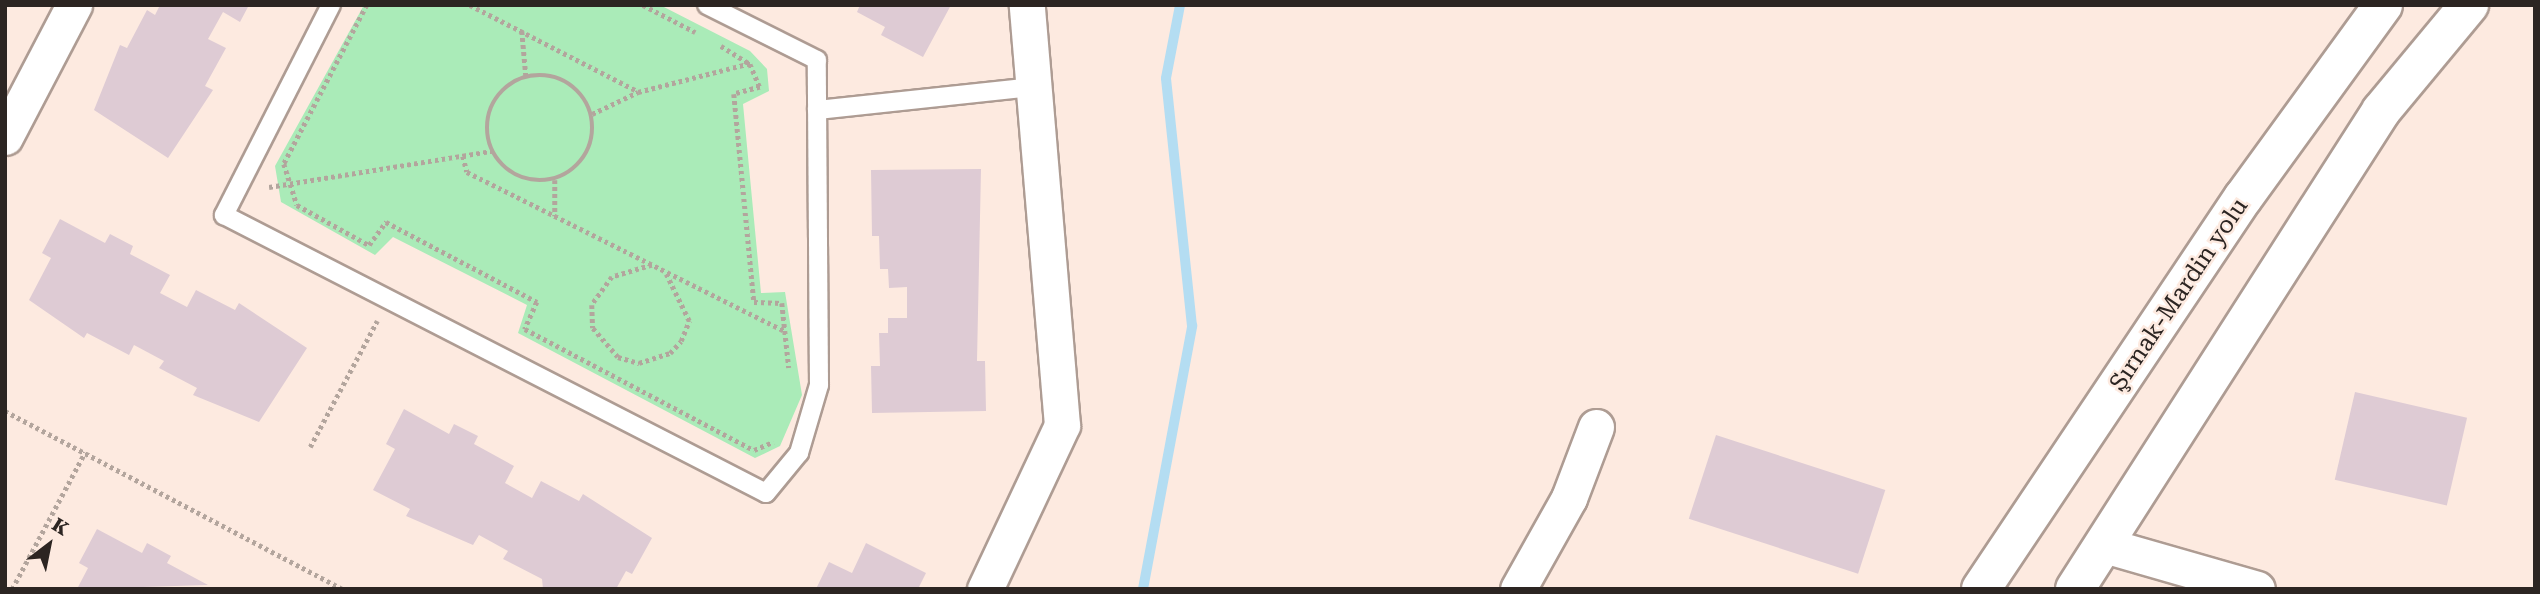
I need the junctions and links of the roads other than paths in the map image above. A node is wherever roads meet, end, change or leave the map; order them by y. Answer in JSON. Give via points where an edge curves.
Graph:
{"nodes":[{"id":1,"x":74,"y":5,"type":"edge"},
{"id":2,"x":331,"y":5,"type":"edge"},
{"id":3,"x":707,"y":5,"type":"edge"},
{"id":4,"x":1027,"y":5,"type":"edge"},
{"id":5,"x":2383,"y":5,"type":"edge"},
{"id":6,"x":2469,"y":5,"type":"edge"},
{"id":7,"x":1032,"y":87,"type":"junction"},
{"id":8,"x":817,"y":110,"type":"junction"},
{"id":9,"x":5,"y":137,"type":"edge"},
{"id":10,"x":1596,"y":428,"type":"dead end"},
{"id":11,"x":2104,"y":545,"type":"junction"},
{"id":12,"x":985,"y":589,"type":"edge"},
{"id":13,"x":1518,"y":589,"type":"edge"},
{"id":14,"x":1981,"y":589,"type":"edge"},
{"id":15,"x":2075,"y":589,"type":"edge"},
{"id":16,"x":2257,"y":589,"type":"edge"}],
"edges":[{"from":1,"to":9,"type":"street"},
{"from":2,"to":8,"type":"lane","via":[[224,215],[766,493],[799,453],[819,385]]},
{"from":3,"to":8,"type":"lane","via":[[817,60]]},
{"from":4,"to":7,"type":"street"},
{"from":5,"to":14,"type":"highway","name":"Şırnak-Mardin yolu","via":[[2243,198]]},
{"from":6,"to":11,"type":"highway","via":[[2374,122]]},
{"from":7,"to":8,"type":"lane"},
{"from":7,"to":12,"type":"street","via":[[1062,425]]},
{"from":10,"to":13,"type":"street","via":[[1569,498]]},
{"from":11,"to":15,"type":"highway"},
{"from":11,"to":16,"type":"street"}]}
